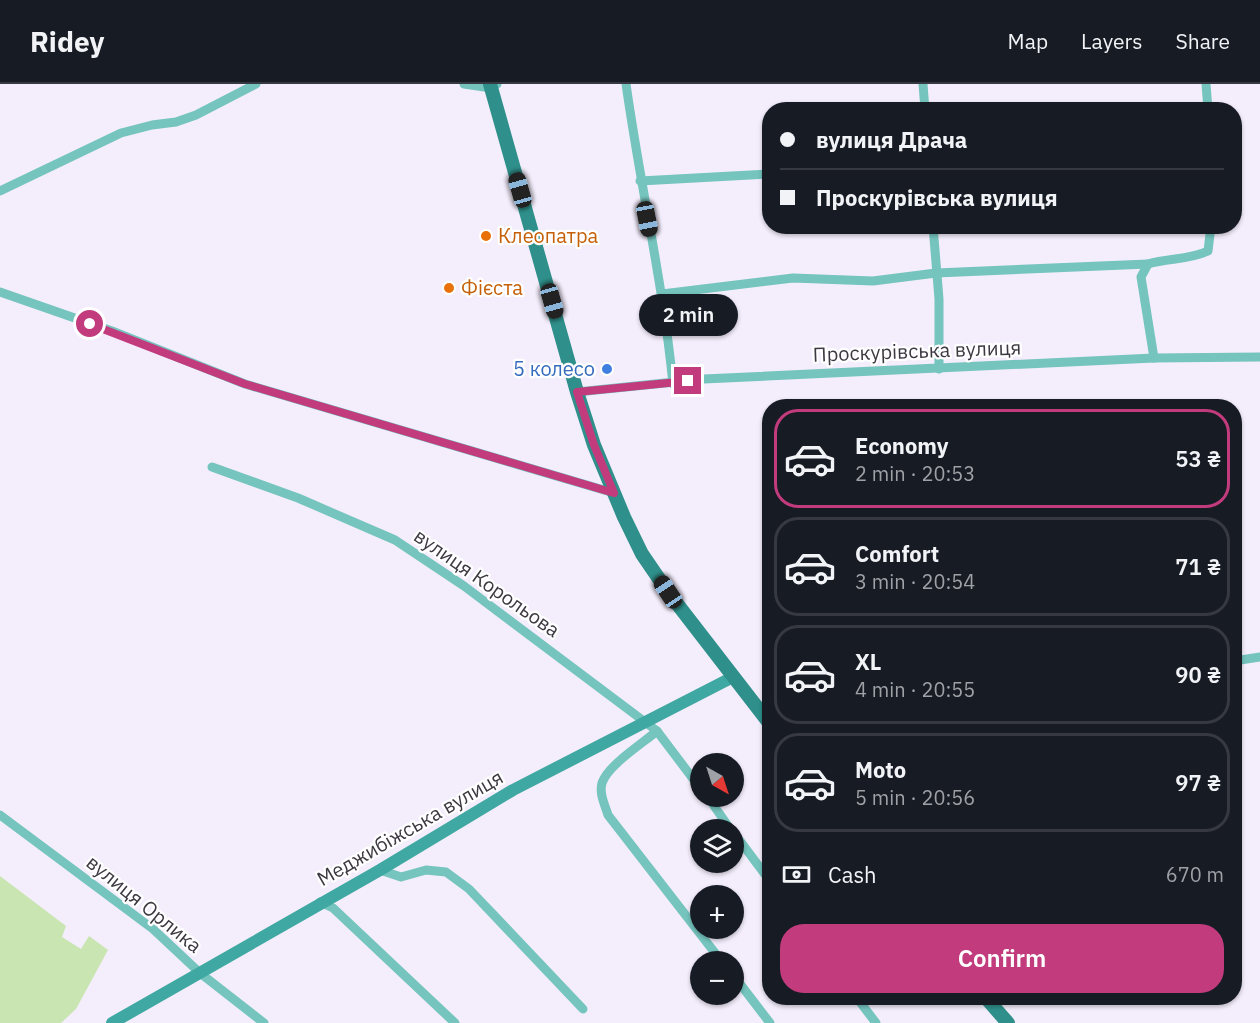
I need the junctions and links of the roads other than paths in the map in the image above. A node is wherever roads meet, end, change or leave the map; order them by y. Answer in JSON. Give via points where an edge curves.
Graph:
{"nodes":[{"id":1,"x":256,"y":84,"type":"edge"},
{"id":2,"x":464,"y":84,"type":"edge"},
{"id":3,"x":626,"y":84,"type":"edge"},
{"id":4,"x":923,"y":84,"type":"edge"},
{"id":5,"x":1206,"y":84,"type":"edge"},
{"id":6,"x":493,"y":86,"type":"edge"},
{"id":7,"x":924,"y":102,"type":"edge"},
{"id":8,"x":1207,"y":102,"type":"edge"},
{"id":9,"x":762,"y":174,"type":"edge"},
{"id":10,"x":640,"y":182,"type":"junction"},
{"id":11,"x":0,"y":191,"type":"edge"},
{"id":12,"x":934,"y":234,"type":"edge"},
{"id":13,"x":1210,"y":234,"type":"edge"},
{"id":14,"x":1148,"y":264,"type":"junction"},
{"id":15,"x":936,"y":273,"type":"junction"},
{"id":16,"x":0,"y":292,"type":"edge"},
{"id":17,"x":662,"y":294,"type":"junction"},
{"id":18,"x":1260,"y":357,"type":"edge"},
{"id":19,"x":1154,"y":358,"type":"junction"},
{"id":20,"x":939,"y":369,"type":"junction"},
{"id":21,"x":673,"y":384,"type":"junction"},
{"id":22,"x":577,"y":392,"type":"junction"},
{"id":23,"x":212,"y":467,"type":"dead end"},
{"id":24,"x":614,"y":493,"type":"junction"},
{"id":25,"x":1260,"y":657,"type":"edge"},
{"id":26,"x":1242,"y":660,"type":"edge"},
{"id":27,"x":733,"y":677,"type":"junction"},
{"id":28,"x":762,"y":714,"type":"edge"},
{"id":29,"x":646,"y":722,"type":"junction"},
{"id":30,"x":657,"y":731,"type":"junction"},
{"id":31,"x":690,"y":775,"type":"edge"},
{"id":32,"x":0,"y":815,"type":"edge"},
{"id":33,"x":744,"y":847,"type":"edge"},
{"id":34,"x":380,"y":870,"type":"junction"},
{"id":35,"x":762,"y":870,"type":"edge"},
{"id":36,"x":320,"y":902,"type":"junction"},
{"id":37,"x":714,"y":951,"type":"edge"},
{"id":38,"x":200,"y":973,"type":"junction"},
{"id":39,"x":744,"y":989,"type":"edge"},
{"id":40,"x":862,"y":1005,"type":"edge"},
{"id":41,"x":992,"y":1005,"type":"edge"},
{"id":42,"x":583,"y":1009,"type":"dead end"},
{"id":43,"x":112,"y":1023,"type":"edge"},
{"id":44,"x":264,"y":1023,"type":"edge"},
{"id":45,"x":455,"y":1023,"type":"edge"},
{"id":46,"x":770,"y":1023,"type":"edge"},
{"id":47,"x":876,"y":1023,"type":"edge"},
{"id":48,"x":1008,"y":1023,"type":"edge"}],
"edges":[{"from":1,"to":11,"type":"street","via":[[196,115],[121,133]]},
{"from":2,"to":6,"type":"street"},
{"from":3,"to":10,"type":"street"},
{"from":4,"to":7,"type":"street"},
{"from":5,"to":8,"type":"street"},
{"from":6,"to":22,"type":"main road"},
{"from":9,"to":10,"type":"street"},
{"from":10,"to":17,"type":"street"},
{"from":12,"to":15,"type":"street"},
{"from":13,"to":14,"type":"street","via":[[1208,251],[1191,259],[1170,258]]},
{"from":14,"to":15,"type":"street"},
{"from":14,"to":19,"type":"street","via":[[1141,277]]},
{"from":15,"to":17,"type":"street","via":[[873,281],[793,278]]},
{"from":15,"to":20,"type":"street"},
{"from":16,"to":24,"type":"street","via":[[245,384]]},
{"from":17,"to":21,"type":"street"},
{"from":18,"to":19,"type":"street","name":"Проскурівська вулиця"},
{"from":19,"to":20,"type":"street","name":"Проскурівська вулиця"},
{"from":20,"to":21,"type":"street","name":"Проскурівська вулиця","via":[[704,379]]},
{"from":21,"to":22,"type":"street","name":"Проскурівська вулиця"},
{"from":22,"to":24,"type":"main road"},
{"from":23,"to":29,"type":"street","name":"вулиця Корольова","via":[[298,498],[395,540],[464,585]]},
{"from":24,"to":27,"type":"main road","via":[[642,554]]},
{"from":25,"to":26,"type":"street"},
{"from":27,"to":28,"type":"main road"},
{"from":27,"to":29,"type":"main road","name":"Меджибіжська вулиця"},
{"from":29,"to":30,"type":"street","name":"вулиця Корольова"},
{"from":29,"to":34,"type":"main road","name":"Меджибіжська вулиця","via":[[513,790]]},
{"from":30,"to":31,"type":"street","name":"вулиця Корольова"},
{"from":30,"to":37,"type":"street","via":[[611,769],[602,783],[602,799],[609,815]]},
{"from":32,"to":38,"type":"street","name":"вулиця Орлика","via":[[153,929]]},
{"from":33,"to":35,"type":"street"},
{"from":34,"to":36,"type":"main road","name":"Меджибіжська вулиця"},
{"from":34,"to":42,"type":"street","via":[[401,876],[426,870],[446,872],[469,889]]},
{"from":36,"to":38,"type":"main road","name":"Меджибіжська вулиця"},
{"from":36,"to":45,"type":"street","via":[[333,908]]},
{"from":38,"to":43,"type":"main road","name":"Меджибіжська вулиця"},
{"from":38,"to":44,"type":"street","name":"вулиця Орлика"},
{"from":39,"to":46,"type":"street"},
{"from":40,"to":47,"type":"street"},
{"from":41,"to":48,"type":"main road"}]}
